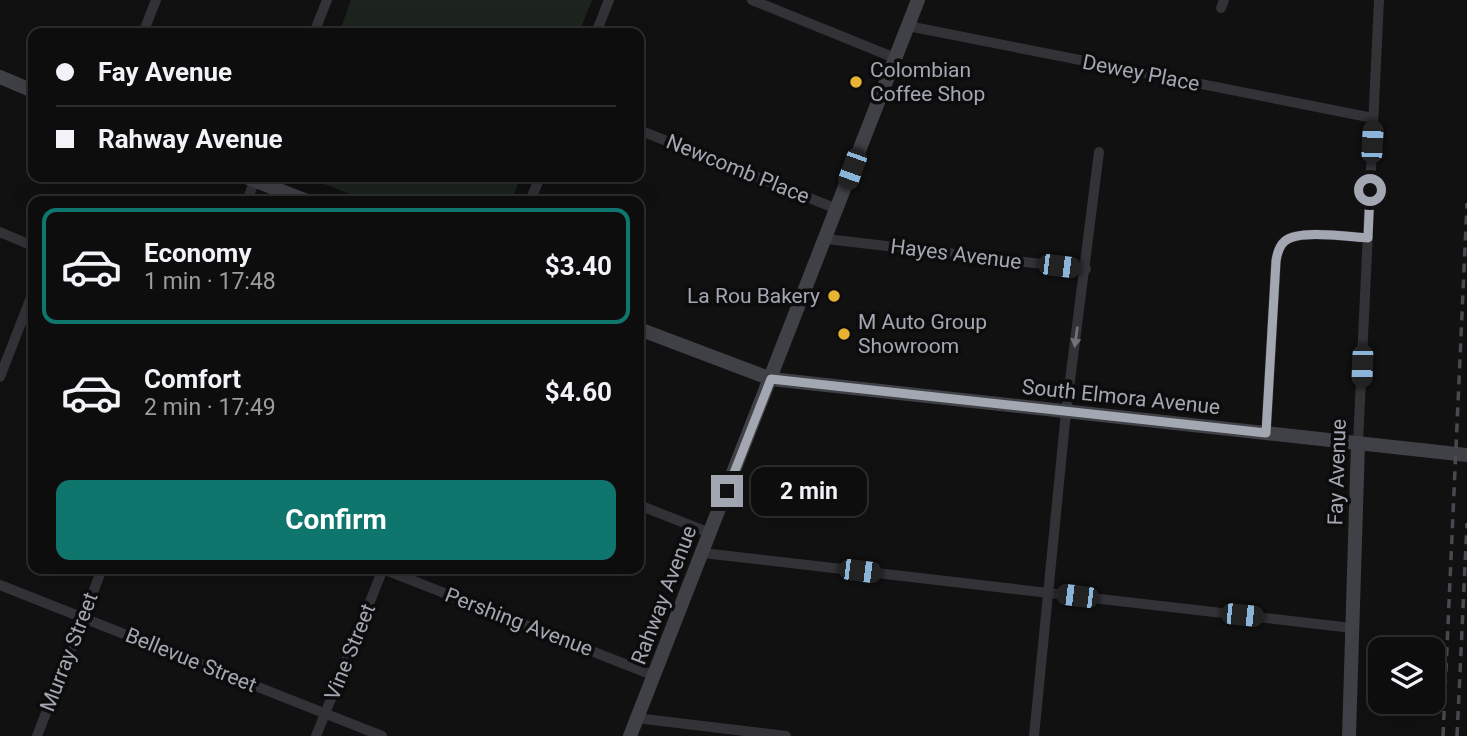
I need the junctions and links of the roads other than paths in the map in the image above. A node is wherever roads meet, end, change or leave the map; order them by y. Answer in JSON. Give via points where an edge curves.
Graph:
{"nodes":[{"id":1,"x":156,"y":0,"type":"edge"},
{"id":2,"x":327,"y":0,"type":"edge"},
{"id":3,"x":609,"y":0,"type":"edge"},
{"id":4,"x":752,"y":0,"type":"edge"},
{"id":5,"x":918,"y":0,"type":"edge"},
{"id":6,"x":1379,"y":0,"type":"edge"},
{"id":7,"x":908,"y":26,"type":"junction"},
{"id":8,"x":145,"y":28,"type":"edge"},
{"id":9,"x":316,"y":28,"type":"edge"},
{"id":10,"x":598,"y":28,"type":"edge"},
{"id":11,"x":895,"y":58,"type":"junction"},
{"id":12,"x":0,"y":77,"type":"edge"},
{"id":13,"x":28,"y":89,"type":"edge"},
{"id":14,"x":1373,"y":118,"type":"junction"},
{"id":15,"x":644,"y":132,"type":"edge"},
{"id":16,"x":1099,"y":152,"type":"dead end"},
{"id":17,"x":262,"y":182,"type":"edge"},
{"id":18,"x":295,"y":196,"type":"edge"},
{"id":19,"x":837,"y":209,"type":"junction"},
{"id":20,"x":0,"y":232,"type":"edge"},
{"id":21,"x":1368,"y":238,"type":"junction"},
{"id":22,"x":826,"y":239,"type":"junction"},
{"id":23,"x":28,"y":244,"type":"edge"},
{"id":24,"x":1086,"y":270,"type":"junction"},
{"id":25,"x":28,"y":305,"type":"edge"},
{"id":26,"x":644,"y":331,"type":"edge"},
{"id":27,"x":0,"y":377,"type":"edge"},
{"id":28,"x":771,"y":379,"type":"junction"},
{"id":29,"x":1066,"y":412,"type":"junction"},
{"id":30,"x":1266,"y":433,"type":"junction"},
{"id":31,"x":1359,"y":443,"type":"junction"},
{"id":32,"x":1467,"y":455,"type":"edge"},
{"id":33,"x":644,"y":507,"type":"edge"},
{"id":34,"x":710,"y":533,"type":"junction"},
{"id":35,"x":703,"y":553,"type":"junction"},
{"id":36,"x":100,"y":574,"type":"edge"},
{"id":37,"x":381,"y":574,"type":"edge"},
{"id":38,"x":396,"y":574,"type":"edge"},
{"id":39,"x":0,"y":585,"type":"edge"},
{"id":40,"x":1050,"y":593,"type":"junction"},
{"id":41,"x":83,"y":617,"type":"junction"},
{"id":42,"x":1352,"y":628,"type":"junction"},
{"id":43,"x":655,"y":676,"type":"junction"},
{"id":44,"x":325,"y":714,"type":"junction"},
{"id":45,"x":636,"y":718,"type":"junction"},
{"id":46,"x":37,"y":736,"type":"edge"},
{"id":47,"x":316,"y":736,"type":"edge"},
{"id":48,"x":382,"y":736,"type":"edge"},
{"id":49,"x":630,"y":736,"type":"edge"},
{"id":50,"x":786,"y":736,"type":"edge"},
{"id":51,"x":1034,"y":736,"type":"edge"},
{"id":52,"x":1349,"y":736,"type":"edge"}],
"edges":[{"from":1,"to":8,"type":"street"},
{"from":2,"to":9,"type":"street"},
{"from":3,"to":10,"type":"street"},
{"from":4,"to":11,"type":"street"},
{"from":5,"to":7,"type":"main road","name":"Rahway Avenue"},
{"from":6,"to":14,"type":"street","name":"Fay Avenue"},
{"from":7,"to":11,"type":"main road","name":"Rahway Avenue"},
{"from":7,"to":14,"type":"street","name":"Dewey Place"},
{"from":11,"to":19,"type":"main road","name":"Rahway Avenue"},
{"from":12,"to":13,"type":"main road"},
{"from":14,"to":21,"type":"street","name":"Fay Avenue"},
{"from":15,"to":19,"type":"street","name":"Newcomb Place"},
{"from":16,"to":24,"type":"street"},
{"from":17,"to":18,"type":"main road"},
{"from":19,"to":22,"type":"main road","name":"Rahway Avenue"},
{"from":20,"to":23,"type":"street"},
{"from":21,"to":30,"type":"street","via":[[1306,234],[1285,240],[1279,248]]},
{"from":21,"to":31,"type":"street","name":"Fay Avenue"},
{"from":22,"to":24,"type":"street","name":"Hayes Avenue"},
{"from":22,"to":28,"type":"main road","name":"Rahway Avenue"},
{"from":24,"to":29,"type":"street","one_way":true},
{"from":25,"to":27,"type":"street"},
{"from":26,"to":28,"type":"main road","name":"South Elmora Avenue"},
{"from":28,"to":29,"type":"main road","name":"South Elmora Avenue"},
{"from":28,"to":34,"type":"main road","name":"Rahway Avenue"},
{"from":29,"to":30,"type":"main road","name":"South Elmora Avenue"},
{"from":29,"to":40,"type":"street"},
{"from":30,"to":31,"type":"main road","name":"South Elmora Avenue"},
{"from":31,"to":32,"type":"main road","name":"South Elmora Avenue"},
{"from":31,"to":42,"type":"main road","name":"Fay Avenue"},
{"from":33,"to":34,"type":"street"},
{"from":34,"to":35,"type":"main road","name":"Rahway Avenue"},
{"from":35,"to":40,"type":"street"},
{"from":35,"to":43,"type":"main road","name":"Rahway Avenue"},
{"from":36,"to":41,"type":"street","name":"Murray Street"},
{"from":37,"to":44,"type":"street","name":"Vine Street"},
{"from":38,"to":43,"type":"street","name":"Pershing Avenue"},
{"from":39,"to":41,"type":"street","name":"Bellevue Street"},
{"from":40,"to":42,"type":"street"},
{"from":40,"to":51,"type":"street"},
{"from":41,"to":44,"type":"street","name":"Bellevue Street"},
{"from":41,"to":46,"type":"street","name":"Murray Street"},
{"from":42,"to":52,"type":"main road","name":"Fay Avenue"},
{"from":43,"to":45,"type":"main road","name":"Rahway Avenue"},
{"from":44,"to":47,"type":"street","name":"Vine Street"},
{"from":44,"to":48,"type":"street","name":"Bellevue Street"},
{"from":45,"to":49,"type":"main road","name":"Rahway Avenue"},
{"from":45,"to":50,"type":"street"}]}
